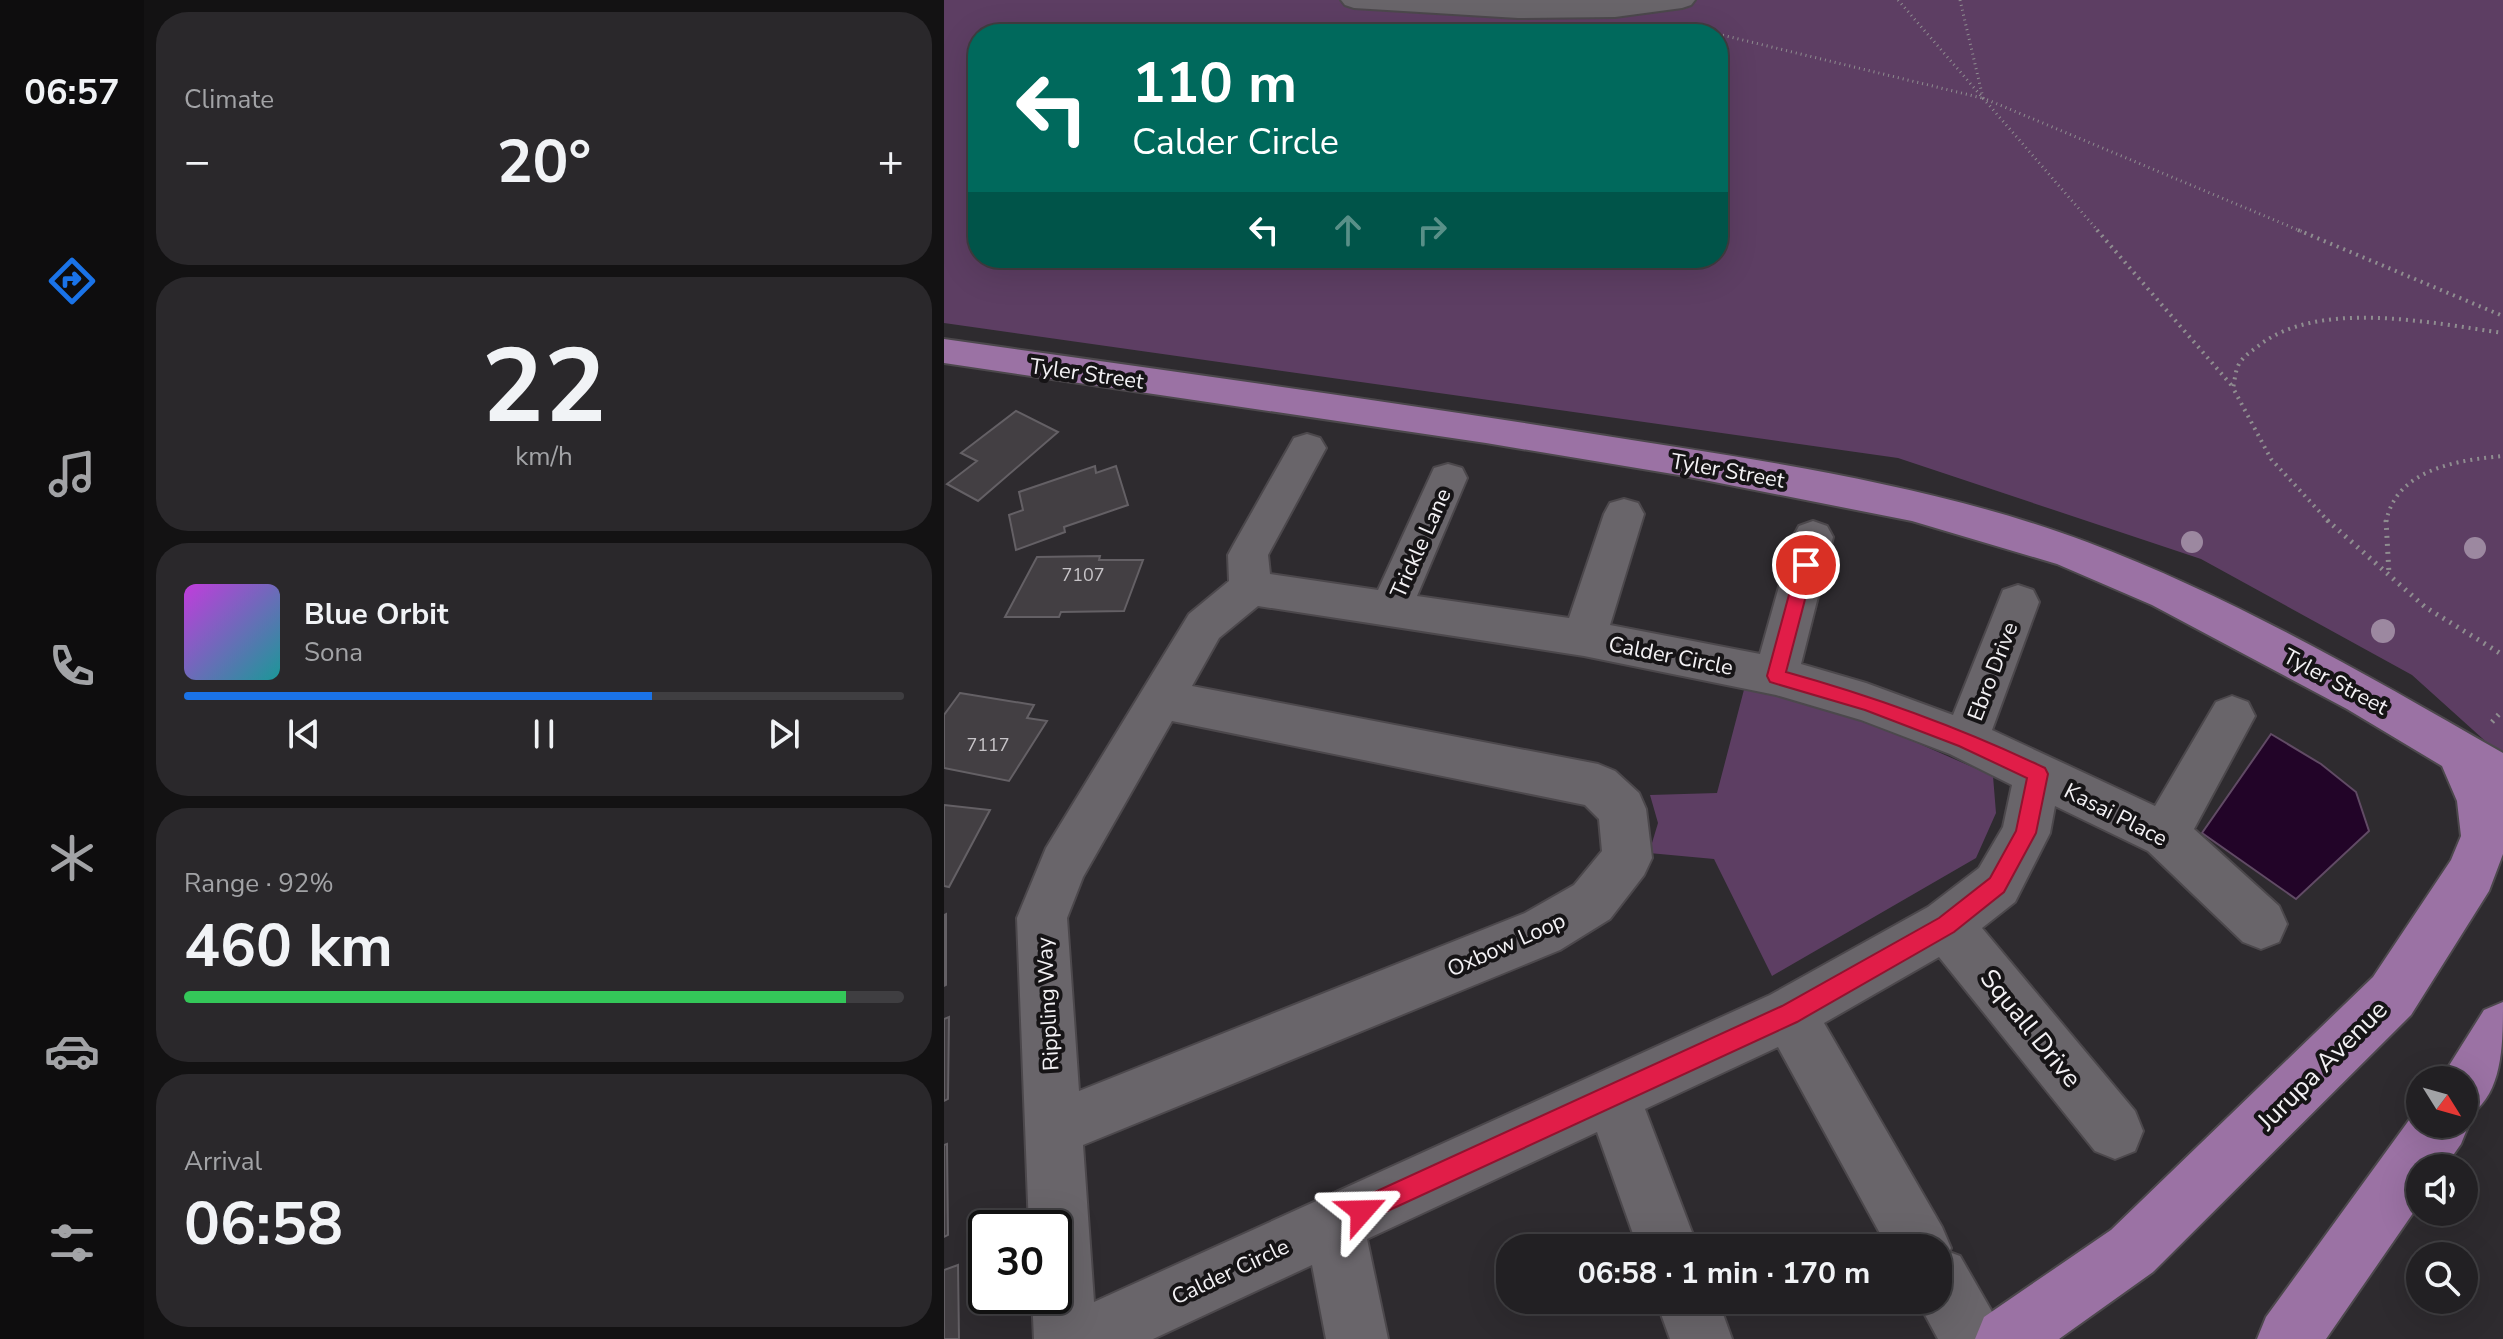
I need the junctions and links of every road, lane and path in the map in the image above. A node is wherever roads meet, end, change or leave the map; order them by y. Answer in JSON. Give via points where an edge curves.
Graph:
{"nodes":[{"id":1,"x":1354,"y":0,"type":"edge"},
{"id":2,"x":1682,"y":0,"type":"edge"},
{"id":3,"x":1898,"y":0,"type":"edge"},
{"id":4,"x":1960,"y":0,"type":"edge"},
{"id":5,"x":1728,"y":36,"type":"edge"},
{"id":6,"x":1983,"y":98,"type":"junction"},
{"id":7,"x":2503,"y":316,"type":"edge"},
{"id":8,"x":2503,"y":333,"type":"edge"},
{"id":9,"x":944,"y":351,"type":"edge"},
{"id":10,"x":2233,"y":388,"type":"junction"},
{"id":11,"x":1307,"y":448,"type":"dead end"},
{"id":12,"x":2503,"y":456,"type":"edge"},
{"id":13,"x":1448,"y":478,"type":"dead end"},
{"id":14,"x":1624,"y":514,"type":"dead end"},
{"id":15,"x":1813,"y":537,"type":"dead end"},
{"id":16,"x":2389,"y":575,"type":"junction"},
{"id":17,"x":1250,"y":588,"type":"junction"},
{"id":18,"x":2018,"y":602,"type":"dead end"},
{"id":19,"x":1391,"y":607,"type":"junction"},
{"id":20,"x":1584,"y":638,"type":"junction"},
{"id":21,"x":2503,"y":655,"type":"edge"},
{"id":22,"x":1776,"y":676,"type":"junction"},
{"id":23,"x":1161,"y":699,"type":"junction"},
{"id":24,"x":2232,"y":716,"type":"dead end"},
{"id":25,"x":1966,"y":740,"type":"junction"},
{"id":26,"x":2482,"y":766,"type":"edge"},
{"id":27,"x":2038,"y":774,"type":"junction"},
{"id":28,"x":2165,"y":835,"type":"junction"},
{"id":29,"x":2261,"y":924,"type":"dead end"},
{"id":30,"x":1946,"y":925,"type":"junction"},
{"id":31,"x":1789,"y":1014,"type":"junction"},
{"id":32,"x":2503,"y":1029,"type":"edge"},
{"id":33,"x":2478,"y":1068,"type":"edge"},
{"id":34,"x":1612,"y":1096,"type":"junction"},
{"id":35,"x":1054,"y":1129,"type":"junction"},
{"id":36,"x":2115,"y":1131,"type":"dead end"},
{"id":37,"x":2431,"y":1138,"type":"edge"},
{"id":38,"x":1334,"y":1223,"type":"junction"},
{"id":39,"x":1663,"y":1234,"type":"edge"},
{"id":40,"x":1913,"y":1234,"type":"edge"},
{"id":41,"x":1952,"y":1302,"type":"edge"},
{"id":42,"x":1692,"y":1314,"type":"edge"},
{"id":43,"x":1065,"y":1339,"type":"edge"},
{"id":44,"x":1083,"y":1339,"type":"edge"},
{"id":45,"x":1357,"y":1339,"type":"edge"},
{"id":46,"x":1701,"y":1339,"type":"edge"},
{"id":47,"x":1973,"y":1339,"type":"edge"},
{"id":48,"x":2006,"y":1339,"type":"edge"},
{"id":49,"x":2288,"y":1339,"type":"edge"}],
"edges":[{"from":1,"to":2,"type":"street","via":[[1532,10],[1615,9]]},
{"from":3,"to":6,"type":"path"},
{"from":4,"to":6,"type":"path"},
{"from":5,"to":6,"type":"path"},
{"from":6,"to":7,"type":"path"},
{"from":6,"to":10,"type":"path"},
{"from":8,"to":10,"type":"path","via":[[2327,320],[2262,342],[2240,361]]},
{"from":9,"to":26,"type":"main road","name":"Tyler Street","via":[[1486,430],[1912,506],[2071,553],[2167,593],[2363,695]]},
{"from":10,"to":16,"type":"path","via":[[2271,459],[2324,517]]},
{"from":11,"to":17,"type":"street","via":[[1248,555]]},
{"from":12,"to":16,"type":"path","via":[[2431,470],[2400,488],[2388,512]]},
{"from":13,"to":19,"type":"street","name":"Trickle Lane"},
{"from":14,"to":20,"type":"street"},
{"from":15,"to":22,"type":"street"},
{"from":16,"to":21,"type":"path","via":[[2425,607]]},
{"from":17,"to":19,"type":"street","name":"Calder Circle"},
{"from":17,"to":23,"type":"street","name":"Rippling Way","via":[[1204,626]]},
{"from":18,"to":25,"type":"street","name":"Ebro Drive"},
{"from":19,"to":20,"type":"street","name":"Calder Circle"},
{"from":20,"to":22,"type":"street","name":"Calder Circle"},
{"from":22,"to":25,"type":"street","name":"Calder Circle","via":[[1866,702]]},
{"from":23,"to":35,"type":"street","name":"Rippling Way","via":[[1063,865],[1042,918]]},
{"from":23,"to":35,"type":"street","name":"Oxbow Loop","via":[[1598,786],[1622,809],[1627,858],[1592,902],[1542,932]]},
{"from":24,"to":28,"type":"street"},
{"from":25,"to":27,"type":"street","name":"Calder Circle"},
{"from":26,"to":48,"type":"main road","name":"Jurupa Avenue","via":[[2485,836],[2471,874],[2392,996],[2132,1251]]},
{"from":27,"to":28,"type":"street","name":"Kasai Place"},
{"from":27,"to":30,"type":"street","name":"Calder Circle","via":[[2026,833],[1997,885]]},
{"from":28,"to":29,"type":"street","name":"Kasai Place"},
{"from":30,"to":31,"type":"street","name":"Calder Circle"},
{"from":30,"to":36,"type":"street","name":"Squall Drive"},
{"from":31,"to":34,"type":"street","name":"Calder Circle"},
{"from":31,"to":40,"type":"street"},
{"from":32,"to":33,"type":"main road"},
{"from":34,"to":38,"type":"street","name":"Calder Circle"},
{"from":34,"to":39,"type":"street"},
{"from":35,"to":43,"type":"street","name":"Rippling Way"},
{"from":37,"to":49,"type":"main road"},
{"from":38,"to":44,"type":"street","name":"Calder Circle"},
{"from":38,"to":45,"type":"street"},
{"from":41,"to":47,"type":"street"},
{"from":42,"to":46,"type":"street"}]}
